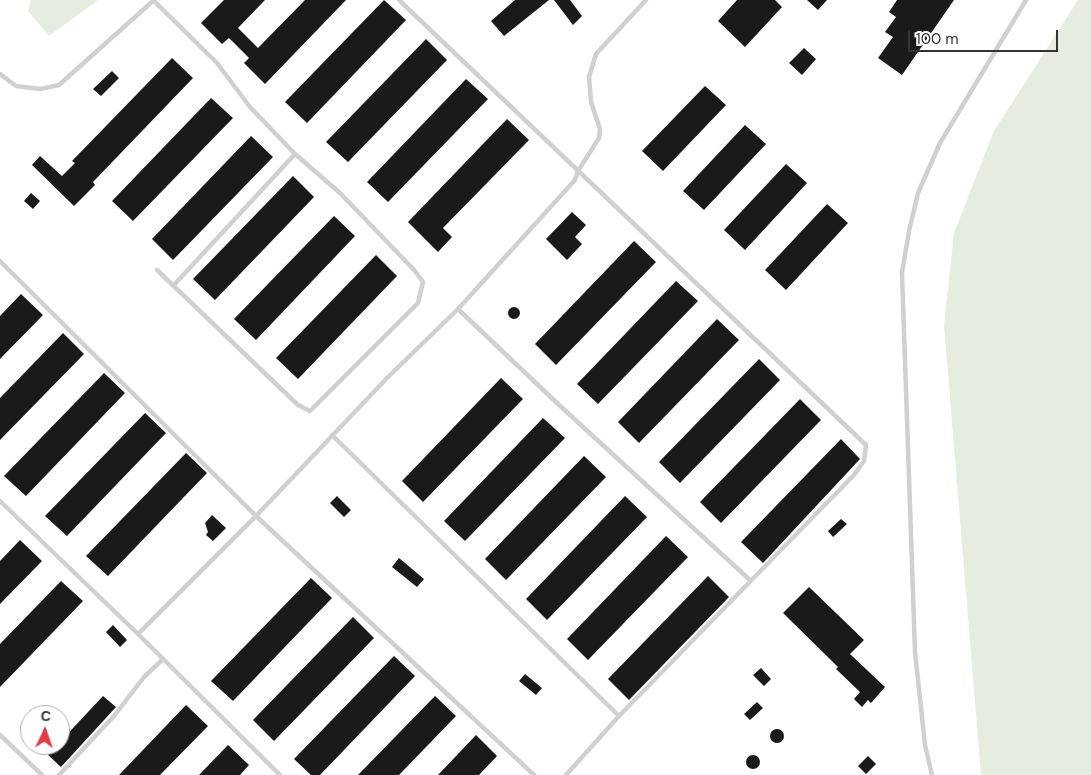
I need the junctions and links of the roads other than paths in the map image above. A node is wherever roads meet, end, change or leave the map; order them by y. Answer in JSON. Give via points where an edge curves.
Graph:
{"nodes":[{"id":1,"x":154,"y":0,"type":"edge"},
{"id":2,"x":399,"y":0,"type":"edge"},
{"id":3,"x":646,"y":0,"type":"edge"},
{"id":4,"x":1026,"y":0,"type":"edge"},
{"id":5,"x":0,"y":74,"type":"edge"},
{"id":6,"x":295,"y":154,"type":"junction"},
{"id":7,"x":578,"y":170,"type":"junction"},
{"id":8,"x":0,"y":261,"type":"edge"},
{"id":9,"x":157,"y":270,"type":"dead end"},
{"id":10,"x":174,"y":285,"type":"junction"},
{"id":11,"x":458,"y":309,"type":"junction"},
{"id":12,"x":332,"y":435,"type":"junction"},
{"id":13,"x":0,"y":501,"type":"edge"},
{"id":14,"x":256,"y":516,"type":"junction"},
{"id":15,"x":750,"y":580,"type":"junction"},
{"id":16,"x":138,"y":634,"type":"junction"},
{"id":17,"x":162,"y":660,"type":"junction"},
{"id":18,"x":619,"y":716,"type":"junction"},
{"id":19,"x":0,"y":735,"type":"edge"},
{"id":20,"x":42,"y":775,"type":"edge"},
{"id":21,"x":59,"y":775,"type":"edge"},
{"id":22,"x":280,"y":775,"type":"edge"},
{"id":23,"x":534,"y":775,"type":"edge"},
{"id":24,"x":566,"y":775,"type":"edge"},
{"id":25,"x":932,"y":775,"type":"edge"}],
"edges":[{"from":1,"to":5,"type":"lane","via":[[59,85],[40,90],[16,86]]},
{"from":1,"to":6,"type":"lane","via":[[217,63],[250,107]]},
{"from":2,"to":7,"type":"lane"},
{"from":3,"to":7,"type":"lane","via":[[596,54],[589,77],[599,138]]},
{"from":4,"to":25,"type":"lane","via":[[940,143],[918,193],[902,273],[915,652],[925,745]]},
{"from":6,"to":10,"type":"lane"},
{"from":6,"to":10,"type":"lane","via":[[340,193],[415,271],[423,282],[418,302],[310,411],[298,405]]},
{"from":7,"to":11,"type":"lane","via":[[575,180],[555,204]]},
{"from":7,"to":15,"type":"lane","via":[[866,445],[864,461],[854,475]]},
{"from":8,"to":14,"type":"lane"},
{"from":9,"to":10,"type":"lane"},
{"from":11,"to":12,"type":"lane"},
{"from":11,"to":15,"type":"lane"},
{"from":12,"to":14,"type":"lane"},
{"from":12,"to":18,"type":"lane"},
{"from":13,"to":16,"type":"lane"},
{"from":14,"to":16,"type":"lane"},
{"from":14,"to":23,"type":"lane"},
{"from":15,"to":18,"type":"lane"},
{"from":16,"to":17,"type":"lane"},
{"from":17,"to":21,"type":"lane"},
{"from":17,"to":22,"type":"lane"},
{"from":18,"to":24,"type":"lane"},
{"from":19,"to":20,"type":"lane"}]}
